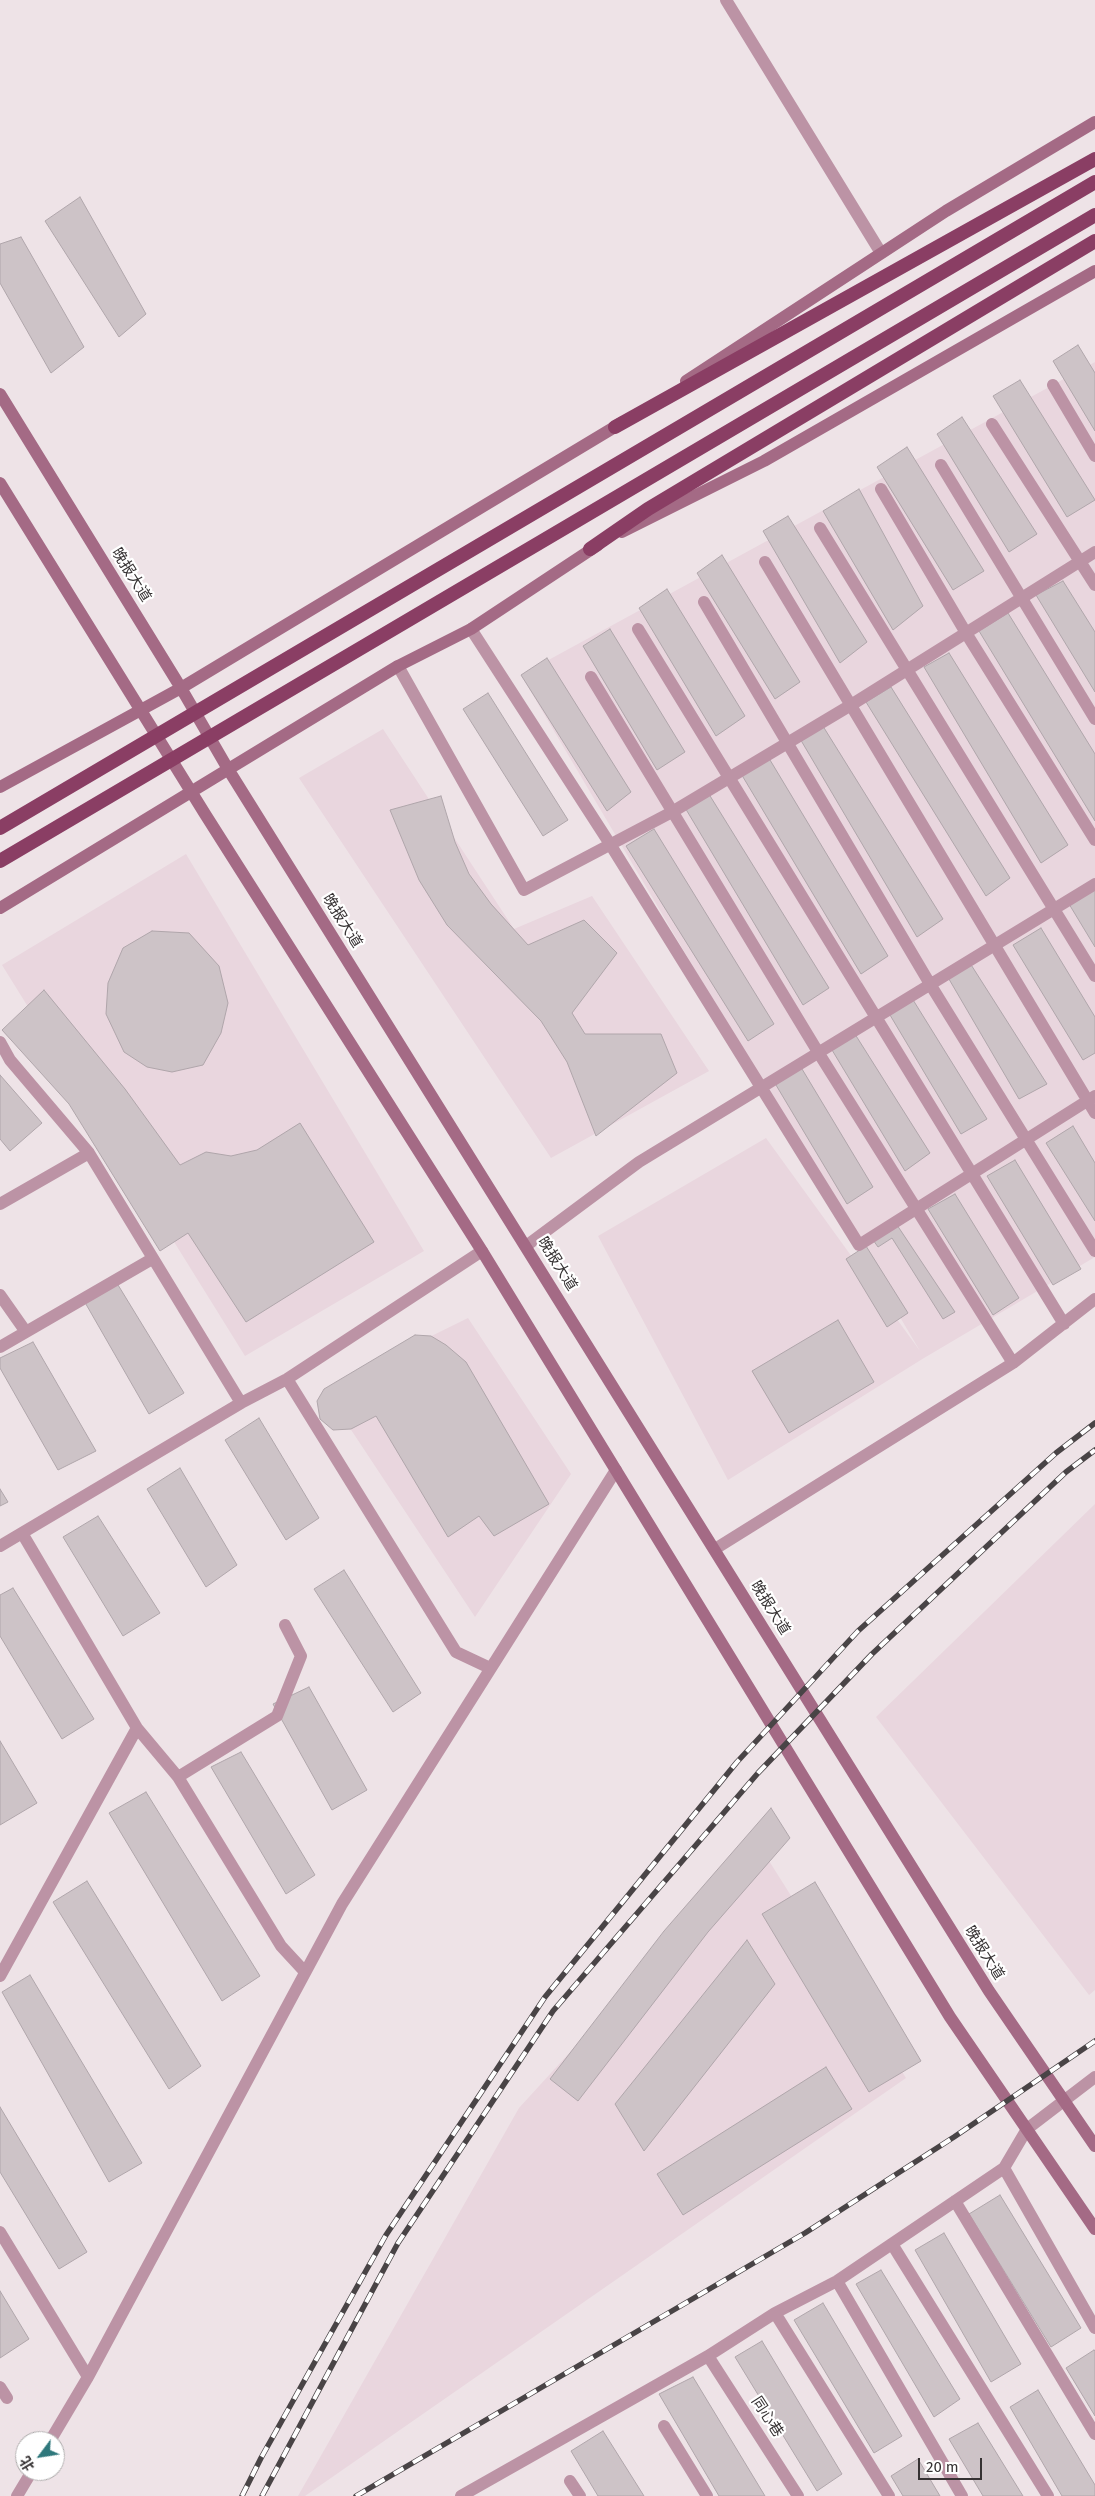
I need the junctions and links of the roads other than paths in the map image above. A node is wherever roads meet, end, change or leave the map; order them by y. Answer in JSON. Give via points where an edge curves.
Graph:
{"nodes":[{"id":1,"x":726,"y":0,"type":"edge"},
{"id":2,"x":1095,"y":122,"type":"edge"},
{"id":3,"x":1095,"y":159,"type":"edge"},
{"id":4,"x":1095,"y":182,"type":"edge"},
{"id":5,"x":1095,"y":215,"type":"edge"},
{"id":6,"x":1095,"y":241,"type":"edge"},
{"id":7,"x":881,"y":253,"type":"junction"},
{"id":8,"x":1095,"y":271,"type":"edge"},
{"id":9,"x":1053,"y":385,"type":"dead end"},
{"id":10,"x":0,"y":394,"type":"edge"},
{"id":11,"x":992,"y":424,"type":"dead end"},
{"id":12,"x":615,"y":427,"type":"junction"},
{"id":13,"x":1095,"y":456,"type":"edge"},
{"id":14,"x":941,"y":465,"type":"dead end"},
{"id":15,"x":0,"y":483,"type":"edge"},
{"id":16,"x":881,"y":490,"type":"dead end"},
{"id":17,"x":820,"y":528,"type":"dead end"},
{"id":18,"x":590,"y":549,"type":"junction"},
{"id":19,"x":1095,"y":552,"type":"edge"},
{"id":20,"x":1081,"y":561,"type":"junction"},
{"id":21,"x":765,"y":562,"type":"dead end"},
{"id":22,"x":1095,"y":585,"type":"edge"},
{"id":23,"x":1021,"y":598,"type":"junction"},
{"id":24,"x":704,"y":602,"type":"dead end"},
{"id":25,"x":471,"y":629,"type":"junction"},
{"id":26,"x":638,"y":629,"type":"dead end"},
{"id":27,"x":966,"y":633,"type":"junction"},
{"id":28,"x":398,"y":666,"type":"junction"},
{"id":29,"x":906,"y":671,"type":"junction"},
{"id":30,"x":591,"y":677,"type":"dead end"},
{"id":31,"x":181,"y":688,"type":"junction"},
{"id":32,"x":851,"y":705,"type":"junction"},
{"id":33,"x":141,"y":711,"type":"junction"},
{"id":34,"x":1095,"y":719,"type":"edge"},
{"id":35,"x":787,"y":744,"type":"junction"},
{"id":36,"x":228,"y":769,"type":"junction"},
{"id":37,"x":730,"y":778,"type":"junction"},
{"id":38,"x":0,"y":786,"type":"edge"},
{"id":39,"x":192,"y":791,"type":"junction"},
{"id":40,"x":672,"y":812,"type":"junction"},
{"id":41,"x":0,"y":828,"type":"edge"},
{"id":42,"x":1095,"y":840,"type":"edge"},
{"id":43,"x":610,"y":844,"type":"junction"},
{"id":44,"x":0,"y":861,"type":"edge"},
{"id":45,"x":1095,"y":884,"type":"edge"},
{"id":46,"x":0,"y":908,"type":"edge"},
{"id":47,"x":1054,"y":908,"type":"junction"},
{"id":48,"x":995,"y":943,"type":"junction"},
{"id":49,"x":1095,"y":976,"type":"edge"},
{"id":50,"x":930,"y":984,"type":"junction"},
{"id":51,"x":875,"y":1017,"type":"junction"},
{"id":52,"x":0,"y":1042,"type":"edge"},
{"id":53,"x":818,"y":1052,"type":"junction"},
{"id":54,"x":762,"y":1086,"type":"junction"},
{"id":55,"x":1091,"y":1098,"type":"edge"},
{"id":56,"x":1095,"y":1113,"type":"edge"},
{"id":57,"x":1025,"y":1140,"type":"junction"},
{"id":58,"x":89,"y":1153,"type":"junction"},
{"id":59,"x":973,"y":1173,"type":"junction"},
{"id":60,"x":0,"y":1204,"type":"edge"},
{"id":61,"x":917,"y":1208,"type":"junction"},
{"id":62,"x":526,"y":1246,"type":"junction"},
{"id":63,"x":1095,"y":1251,"type":"edge"},
{"id":64,"x":482,"y":1252,"type":"junction"},
{"id":65,"x":152,"y":1259,"type":"junction"},
{"id":66,"x":0,"y":1295,"type":"edge"},
{"id":67,"x":1095,"y":1299,"type":"edge"},
{"id":68,"x":1064,"y":1324,"type":"junction"},
{"id":69,"x":26,"y":1332,"type":"junction"},
{"id":70,"x":0,"y":1347,"type":"edge"},
{"id":71,"x":1013,"y":1363,"type":"junction"},
{"id":72,"x":287,"y":1379,"type":"junction"},
{"id":73,"x":241,"y":1403,"type":"junction"},
{"id":74,"x":616,"y":1470,"type":"junction"},
{"id":75,"x":22,"y":1533,"type":"junction"},
{"id":76,"x":0,"y":1546,"type":"edge"},
{"id":77,"x":715,"y":1550,"type":"junction"},
{"id":78,"x":285,"y":1625,"type":"dead end"},
{"id":79,"x":490,"y":1668,"type":"junction"},
{"id":80,"x":137,"y":1728,"type":"junction"},
{"id":81,"x":178,"y":1777,"type":"junction"},
{"id":82,"x":305,"y":1972,"type":"junction"},
{"id":83,"x":0,"y":1976,"type":"edge"},
{"id":84,"x":1095,"y":2077,"type":"edge"},
{"id":85,"x":1065,"y":2101,"type":"junction"},
{"id":86,"x":1027,"y":2129,"type":"junction"},
{"id":87,"x":1095,"y":2146,"type":"edge"},
{"id":88,"x":1004,"y":2168,"type":"junction"},
{"id":89,"x":955,"y":2201,"type":"junction"},
{"id":90,"x":1095,"y":2229,"type":"edge"},
{"id":91,"x":0,"y":2232,"type":"edge"},
{"id":92,"x":892,"y":2244,"type":"junction"},
{"id":93,"x":837,"y":2281,"type":"junction"},
{"id":94,"x":775,"y":2313,"type":"junction"},
{"id":95,"x":1095,"y":2328,"type":"edge"},
{"id":96,"x":708,"y":2356,"type":"junction"},
{"id":97,"x":88,"y":2377,"type":"junction"},
{"id":98,"x":664,"y":2426,"type":"dead end"},
{"id":99,"x":56,"y":2431,"type":"edge"},
{"id":100,"x":1095,"y":2434,"type":"edge"},
{"id":101,"x":26,"y":2481,"type":"edge"},
{"id":102,"x":570,"y":2481,"type":"dead end"},
{"id":103,"x":17,"y":2496,"type":"edge"},
{"id":104,"x":461,"y":2496,"type":"edge"},
{"id":105,"x":580,"y":2496,"type":"edge"},
{"id":106,"x":707,"y":2496,"type":"edge"},
{"id":107,"x":798,"y":2496,"type":"edge"},
{"id":108,"x":889,"y":2496,"type":"edge"},
{"id":109,"x":962,"y":2496,"type":"edge"},
{"id":110,"x":1048,"y":2496,"type":"edge"}],
"edges":[{"from":1,"to":7,"type":"street"},
{"from":2,"to":7,"type":"main road"},
{"from":3,"to":12,"type":"highway"},
{"from":4,"to":41,"type":"highway","bridge":true},
{"from":5,"to":44,"type":"highway","bridge":true},
{"from":6,"to":18,"type":"highway","via":[[648,509]]},
{"from":7,"to":12,"type":"main road"},
{"from":8,"to":18,"type":"main road","via":[[764,461]]},
{"from":9,"to":13,"type":"street"},
{"from":10,"to":31,"type":"main road","name":"晚报大道"},
{"from":11,"to":20,"type":"street"},
{"from":12,"to":31,"type":"main road"},
{"from":14,"to":23,"type":"street"},
{"from":15,"to":33,"type":"main road"},
{"from":16,"to":27,"type":"street"},
{"from":17,"to":29,"type":"street"},
{"from":18,"to":25,"type":"main road"},
{"from":19,"to":20,"type":"street"},
{"from":20,"to":22,"type":"street"},
{"from":20,"to":23,"type":"street"},
{"from":21,"to":32,"type":"street"},
{"from":23,"to":27,"type":"street"},
{"from":23,"to":34,"type":"street"},
{"from":24,"to":35,"type":"street"},
{"from":25,"to":28,"type":"main road"},
{"from":25,"to":43,"type":"street"},
{"from":26,"to":37,"type":"street"},
{"from":27,"to":29,"type":"street"},
{"from":27,"to":42,"type":"street"},
{"from":28,"to":36,"type":"main road"},
{"from":28,"to":43,"type":"street","via":[[524,890]]},
{"from":29,"to":32,"type":"street"},
{"from":29,"to":47,"type":"street"},
{"from":30,"to":40,"type":"street"},
{"from":31,"to":33,"type":"main road"},
{"from":31,"to":36,"type":"main road","name":"晚报大道"},
{"from":32,"to":35,"type":"street"},
{"from":32,"to":48,"type":"street"},
{"from":33,"to":38,"type":"main road"},
{"from":33,"to":39,"type":"main road"},
{"from":35,"to":37,"type":"street"},
{"from":35,"to":50,"type":"street"},
{"from":36,"to":39,"type":"main road"},
{"from":36,"to":62,"type":"main road","name":"晚报大道"},
{"from":37,"to":40,"type":"street"},
{"from":37,"to":51,"type":"street"},
{"from":39,"to":46,"type":"main road"},
{"from":39,"to":64,"type":"main road"},
{"from":40,"to":43,"type":"street"},
{"from":40,"to":53,"type":"street"},
{"from":43,"to":54,"type":"street"},
{"from":45,"to":47,"type":"street"},
{"from":47,"to":48,"type":"street"},
{"from":47,"to":49,"type":"street"},
{"from":48,"to":50,"type":"street"},
{"from":48,"to":55,"type":"street"},
{"from":50,"to":51,"type":"street"},
{"from":50,"to":57,"type":"street"},
{"from":51,"to":53,"type":"street"},
{"from":51,"to":59,"type":"street"},
{"from":52,"to":58,"type":"street","via":[[10,1060]]},
{"from":53,"to":54,"type":"street"},
{"from":53,"to":61,"type":"street"},
{"from":54,"to":61,"type":"street","via":[[859,1245]]},
{"from":54,"to":62,"type":"street","via":[[639,1162]]},
{"from":55,"to":56,"type":"street"},
{"from":55,"to":57,"type":"street"},
{"from":57,"to":59,"type":"street"},
{"from":57,"to":63,"type":"street"},
{"from":58,"to":60,"type":"street"},
{"from":58,"to":65,"type":"street"},
{"from":59,"to":61,"type":"street"},
{"from":59,"to":68,"type":"street"},
{"from":61,"to":71,"type":"street"},
{"from":62,"to":77,"type":"main road","name":"晚报大道"},
{"from":64,"to":72,"type":"street"},
{"from":64,"to":74,"type":"main road"},
{"from":65,"to":69,"type":"street"},
{"from":65,"to":73,"type":"street"},
{"from":66,"to":69,"type":"street"},
{"from":67,"to":68,"type":"street"},
{"from":68,"to":71,"type":"street"},
{"from":69,"to":70,"type":"street"},
{"from":71,"to":77,"type":"street"},
{"from":72,"to":73,"type":"street"},
{"from":72,"to":79,"type":"street","via":[[456,1652]]},
{"from":73,"to":75,"type":"street"},
{"from":74,"to":79,"type":"street"},
{"from":74,"to":86,"type":"main road","via":[[950,2016]]},
{"from":75,"to":76,"type":"street"},
{"from":75,"to":80,"type":"street"},
{"from":77,"to":85,"type":"main road","name":"晚报大道","via":[[989,1991]]},
{"from":78,"to":81,"type":"street","via":[[301,1656],[277,1716]]},
{"from":79,"to":82,"type":"street","via":[[342,1904]]},
{"from":80,"to":81,"type":"street"},
{"from":80,"to":83,"type":"street"},
{"from":81,"to":82,"type":"street","via":[[281,1946]]},
{"from":82,"to":97,"type":"street"},
{"from":84,"to":85,"type":"street"},
{"from":85,"to":86,"type":"street"},
{"from":85,"to":87,"type":"main road","name":"晚报大道"},
{"from":86,"to":88,"type":"street"},
{"from":86,"to":90,"type":"main road"},
{"from":88,"to":89,"type":"street"},
{"from":88,"to":95,"type":"street"},
{"from":89,"to":92,"type":"street"},
{"from":89,"to":100,"type":"street"},
{"from":91,"to":97,"type":"street"},
{"from":92,"to":93,"type":"street"},
{"from":92,"to":110,"type":"street"},
{"from":93,"to":94,"type":"street"},
{"from":93,"to":109,"type":"street"},
{"from":94,"to":96,"type":"street"},
{"from":94,"to":108,"type":"street"},
{"from":96,"to":104,"type":"street"},
{"from":96,"to":107,"type":"street","name":"同心巷"},
{"from":97,"to":99,"type":"street"},
{"from":98,"to":106,"type":"street"},
{"from":101,"to":103,"type":"street"},
{"from":102,"to":105,"type":"street"}]}
